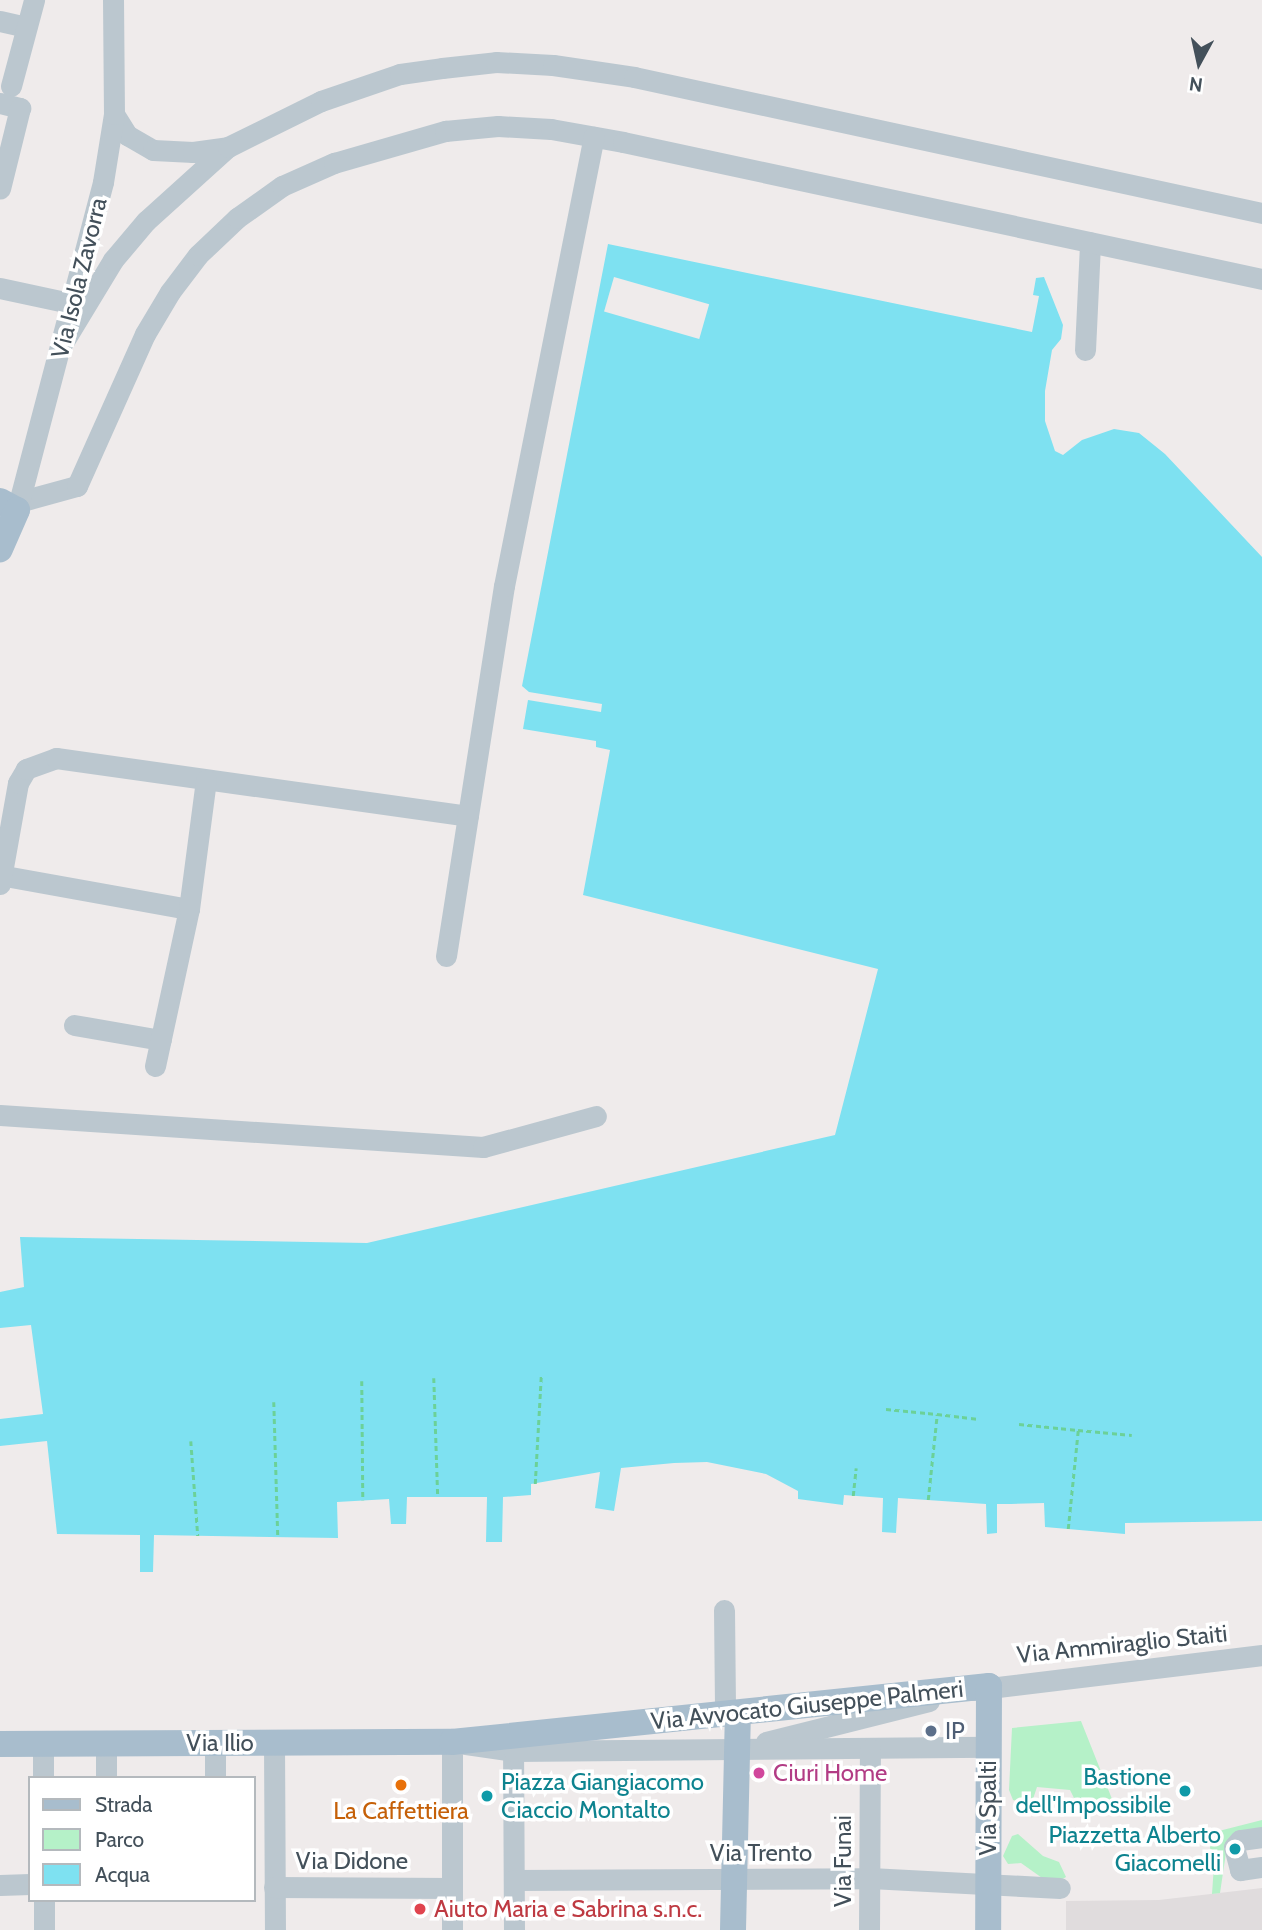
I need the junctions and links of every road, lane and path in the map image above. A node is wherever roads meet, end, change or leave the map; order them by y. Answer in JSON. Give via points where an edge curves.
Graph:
{"nodes":[{"id":1,"x":34,"y":0,"type":"edge"},
{"id":2,"x":113,"y":0,"type":"edge"},
{"id":3,"x":0,"y":21,"type":"edge"},
{"id":4,"x":26,"y":27,"type":"junction"},
{"id":5,"x":6,"y":95,"type":"edge"},
{"id":6,"x":114,"y":114,"type":"junction"},
{"id":7,"x":594,"y":137,"type":"junction"},
{"id":8,"x":228,"y":148,"type":"junction"},
{"id":9,"x":0,"y":189,"type":"edge"},
{"id":10,"x":1262,"y":213,"type":"edge"},
{"id":11,"x":1090,"y":242,"type":"junction"},
{"id":12,"x":1262,"y":279,"type":"edge"},
{"id":13,"x":0,"y":288,"type":"edge"},
{"id":14,"x":74,"y":304,"type":"junction"},
{"id":15,"x":64,"y":341,"type":"junction"},
{"id":16,"x":1085,"y":350,"type":"dead end"},
{"id":17,"x":13,"y":504,"type":"edge"},
{"id":18,"x":0,"y":549,"type":"edge"},
{"id":19,"x":206,"y":780,"type":"junction"},
{"id":20,"x":468,"y":816,"type":"junction"},
{"id":21,"x":2,"y":880,"type":"edge"},
{"id":22,"x":189,"y":909,"type":"junction"},
{"id":23,"x":446,"y":956,"type":"dead end"},
{"id":24,"x":74,"y":1026,"type":"dead end"},
{"id":25,"x":161,"y":1040,"type":"junction"},
{"id":26,"x":155,"y":1066,"type":"dead end"},
{"id":27,"x":0,"y":1115,"type":"edge"},
{"id":28,"x":596,"y":1116,"type":"dead end"},
{"id":29,"x":541,"y":1376,"type":"dead end"},
{"id":30,"x":434,"y":1378,"type":"dead end"},
{"id":31,"x":362,"y":1381,"type":"dead end"},
{"id":32,"x":274,"y":1402,"type":"dead end"},
{"id":33,"x":886,"y":1409,"type":"dead end"},
{"id":34,"x":937,"y":1414,"type":"junction"},
{"id":35,"x":979,"y":1419,"type":"dead end"},
{"id":36,"x":1019,"y":1424,"type":"dead end"},
{"id":37,"x":1078,"y":1430,"type":"junction"},
{"id":38,"x":1132,"y":1436,"type":"dead end"},
{"id":39,"x":191,"y":1441,"type":"dead end"},
{"id":40,"x":856,"y":1468,"type":"dead end"},
{"id":41,"x":535,"y":1483,"type":"dead end"},
{"id":42,"x":439,"y":1496,"type":"dead end"},
{"id":43,"x":853,"y":1496,"type":"dead end"},
{"id":44,"x":363,"y":1500,"type":"dead end"},
{"id":45,"x":928,"y":1500,"type":"dead end"},
{"id":46,"x":1068,"y":1529,"type":"dead end"},
{"id":47,"x":198,"y":1536,"type":"dead end"},
{"id":48,"x":278,"y":1537,"type":"dead end"},
{"id":49,"x":723,"y":1610,"type":"dead end"},
{"id":50,"x":1262,"y":1655,"type":"edge"},
{"id":51,"x":989,"y":1686,"type":"junction"},
{"id":52,"x":732,"y":1713,"type":"junction"},
{"id":53,"x":445,"y":1742,"type":"junction"},
{"id":54,"x":106,"y":1743,"type":"junction"},
{"id":55,"x":215,"y":1743,"type":"junction"},
{"id":56,"x":274,"y":1743,"type":"junction"},
{"id":57,"x":523,"y":1743,"type":"junction"},
{"id":58,"x":0,"y":1744,"type":"edge"},
{"id":59,"x":43,"y":1744,"type":"junction"},
{"id":60,"x":989,"y":1747,"type":"junction"},
{"id":61,"x":870,"y":1749,"type":"junction"},
{"id":62,"x":734,"y":1751,"type":"junction"},
{"id":63,"x":43,"y":1776,"type":"edge"},
{"id":64,"x":106,"y":1776,"type":"edge"},
{"id":65,"x":215,"y":1776,"type":"edge"},
{"id":66,"x":264,"y":1833,"type":"edge"},
{"id":67,"x":1262,"y":1837,"type":"edge"},
{"id":68,"x":1262,"y":1867,"type":"edge"},
{"id":69,"x":870,"y":1878,"type":"junction"},
{"id":70,"x":733,"y":1879,"type":"junction"},
{"id":71,"x":524,"y":1880,"type":"junction"},
{"id":72,"x":988,"y":1882,"type":"junction"},
{"id":73,"x":28,"y":1884,"type":"edge"},
{"id":74,"x":0,"y":1885,"type":"edge"},
{"id":75,"x":452,"y":1888,"type":"junction"},
{"id":76,"x":1060,"y":1888,"type":"dead end"},
{"id":77,"x":267,"y":1894,"type":"edge"},
{"id":78,"x":44,"y":1902,"type":"edge"},
{"id":79,"x":44,"y":1930,"type":"edge"},
{"id":80,"x":275,"y":1930,"type":"edge"},
{"id":81,"x":452,"y":1930,"type":"edge"},
{"id":82,"x":514,"y":1930,"type":"edge"},
{"id":83,"x":733,"y":1930,"type":"edge"},
{"id":84,"x":869,"y":1930,"type":"edge"},
{"id":85,"x":988,"y":1930,"type":"edge"}],
"edges":[{"from":1,"to":4,"type":"street"},
{"from":2,"to":6,"type":"street","name":"Via Isola Zavorra"},
{"from":3,"to":4,"type":"street"},
{"from":4,"to":5,"type":"street"},
{"from":5,"to":9,"type":"street","via":[[20,108]]},
{"from":6,"to":8,"type":"street","via":[[127,135],[153,150]]},
{"from":6,"to":14,"type":"street","name":"Via Isola Zavorra"},
{"from":7,"to":11,"type":"street"},
{"from":7,"to":17,"type":"street","via":[[498,127],[445,131],[392,143],[282,186],[237,218],[198,255],[170,292],[145,334],[77,486]]},
{"from":7,"to":20,"type":"street","via":[[504,586]]},
{"from":8,"to":10,"type":"street","via":[[321,101],[400,74],[496,62],[553,65],[634,77]]},
{"from":8,"to":15,"type":"street","via":[[146,221],[113,260]]},
{"from":11,"to":12,"type":"street"},
{"from":11,"to":16,"type":"street"},
{"from":13,"to":14,"type":"street"},
{"from":14,"to":15,"type":"street","name":"Via Isola Zavorra"},
{"from":15,"to":17,"type":"street","name":"Via Isola Zavorra"},
{"from":17,"to":18,"type":"main road","name":"Via Isola Zavorra"},
{"from":19,"to":20,"type":"street"},
{"from":19,"to":21,"type":"street","via":[[56,758],[37,761],[18,783]]},
{"from":19,"to":22,"type":"street"},
{"from":20,"to":23,"type":"street"},
{"from":21,"to":22,"type":"street"},
{"from":22,"to":25,"type":"street"},
{"from":24,"to":25,"type":"street"},
{"from":25,"to":26,"type":"street"},
{"from":27,"to":28,"type":"street","via":[[483,1147]]},
{"from":29,"to":41,"type":"path"},
{"from":30,"to":42,"type":"path"},
{"from":31,"to":44,"type":"path"},
{"from":32,"to":48,"type":"path"},
{"from":33,"to":34,"type":"path"},
{"from":34,"to":35,"type":"path"},
{"from":34,"to":45,"type":"path"},
{"from":36,"to":37,"type":"path"},
{"from":37,"to":38,"type":"path"},
{"from":37,"to":46,"type":"path"},
{"from":39,"to":47,"type":"path"},
{"from":40,"to":43,"type":"path"},
{"from":49,"to":52,"type":"street"},
{"from":50,"to":51,"type":"street","name":"Via Ammiraglio Staiti"},
{"from":51,"to":52,"type":"main road","name":"Via Avvocato Giuseppe Palmeri"},
{"from":51,"to":60,"type":"main road","name":"Via Spalti"},
{"from":51,"to":62,"type":"street","name":"Via Avvocato Giuseppe Palmeri"},
{"from":52,"to":57,"type":"main road","name":"Via Avvocato Giuseppe Palmeri"},
{"from":52,"to":62,"type":"main road"},
{"from":53,"to":56,"type":"main road","name":"Via Ilio"},
{"from":53,"to":57,"type":"main road","name":"Via Ilio"},
{"from":53,"to":75,"type":"street"},
{"from":54,"to":55,"type":"main road","name":"Via Ilio"},
{"from":54,"to":59,"type":"main road","name":"Via Ilio"},
{"from":54,"to":64,"type":"street"},
{"from":55,"to":56,"type":"main road","name":"Via Ilio"},
{"from":55,"to":65,"type":"street"},
{"from":56,"to":66,"type":"street"},
{"from":57,"to":62,"type":"street","name":"Via Avvocato Giuseppe Palmeri"},
{"from":57,"to":71,"type":"street"},
{"from":58,"to":59,"type":"main road","name":"Via Ilio"},
{"from":59,"to":63,"type":"street"},
{"from":60,"to":61,"type":"street","name":"Via Avvocato Giuseppe Palmeri"},
{"from":60,"to":72,"type":"main road","name":"Via Spalti"},
{"from":61,"to":62,"type":"street","name":"Via Avvocato Giuseppe Palmeri"},
{"from":61,"to":69,"type":"street","name":"Via Funai"},
{"from":62,"to":70,"type":"main road"},
{"from":66,"to":77,"type":"street"},
{"from":67,"to":68,"type":"street","via":[[1240,1840],[1234,1846],[1240,1870]]},
{"from":69,"to":70,"type":"street","name":"Via Trento"},
{"from":69,"to":72,"type":"street","name":"Via Trento"},
{"from":69,"to":84,"type":"street","name":"Via Funai"},
{"from":70,"to":71,"type":"street","name":"Via Trento"},
{"from":70,"to":83,"type":"main road"},
{"from":71,"to":82,"type":"street"},
{"from":72,"to":76,"type":"street","name":"Via Trento"},
{"from":72,"to":85,"type":"main road","name":"Via Spalti"},
{"from":73,"to":74,"type":"street"},
{"from":75,"to":77,"type":"street","name":"Via Didone"},
{"from":75,"to":81,"type":"street"},
{"from":77,"to":80,"type":"street"},
{"from":78,"to":79,"type":"street"}]}
